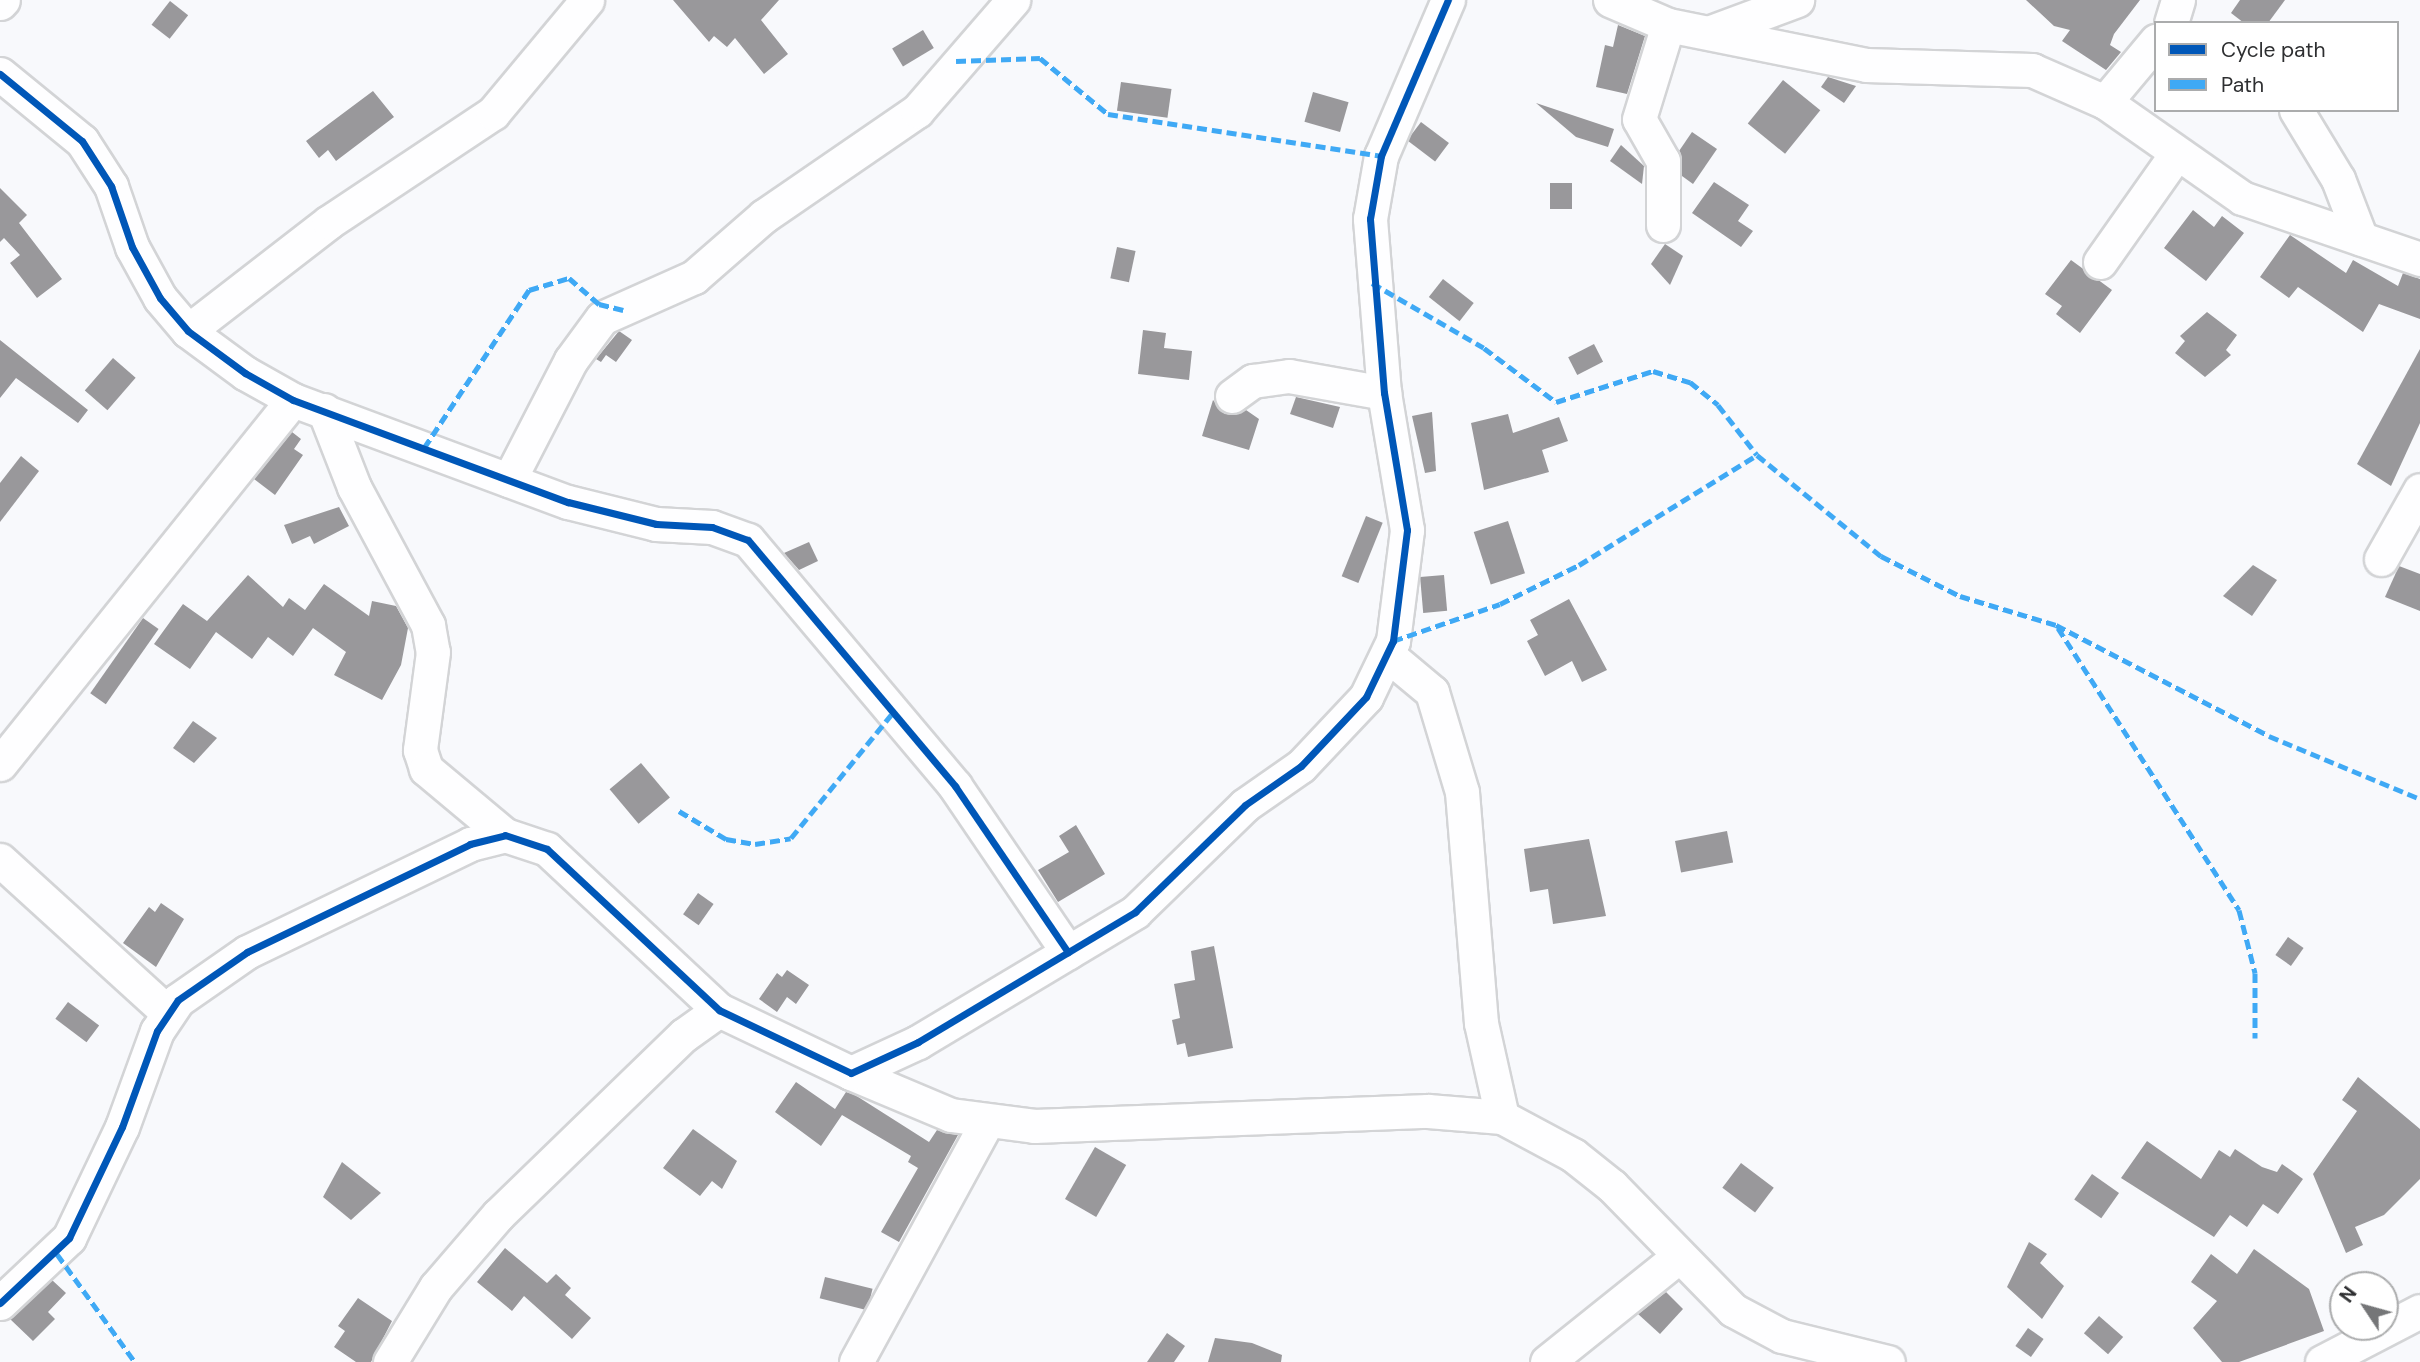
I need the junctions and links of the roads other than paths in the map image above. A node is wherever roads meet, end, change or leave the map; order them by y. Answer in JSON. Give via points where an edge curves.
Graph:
{"nodes":[{"id":1,"x":587,"y":0,"type":"edge"},
{"id":2,"x":1013,"y":0,"type":"edge"},
{"id":3,"x":1448,"y":0,"type":"edge"},
{"id":4,"x":1610,"y":0,"type":"edge"},
{"id":5,"x":1797,"y":0,"type":"edge"},
{"id":6,"x":1668,"y":25,"type":"junction"},
{"id":7,"x":1711,"y":32,"type":"junction"},
{"id":8,"x":2154,"y":43,"type":"edge"},
{"id":9,"x":0,"y":74,"type":"edge"},
{"id":10,"x":2105,"y":102,"type":"junction"},
{"id":11,"x":2297,"y":112,"type":"edge"},
{"id":12,"x":2177,"y":153,"type":"junction"},
{"id":13,"x":1663,"y":225,"type":"dead end"},
{"id":14,"x":2361,"y":239,"type":"junction"},
{"id":15,"x":2420,"y":259,"type":"edge"},
{"id":16,"x":2100,"y":262,"type":"dead end"},
{"id":17,"x":188,"y":331,"type":"junction"},
{"id":18,"x":1384,"y":393,"type":"junction"},
{"id":19,"x":1233,"y":396,"type":"dead end"},
{"id":20,"x":293,"y":400,"type":"junction"},
{"id":21,"x":324,"y":410,"type":"junction"},
{"id":22,"x":509,"y":480,"type":"junction"},
{"id":23,"x":2420,"y":490,"type":"edge"},
{"id":24,"x":2381,"y":559,"type":"dead end"},
{"id":25,"x":1389,"y":656,"type":"junction"},
{"id":26,"x":0,"y":764,"type":"edge"},
{"id":27,"x":505,"y":835,"type":"junction"},
{"id":28,"x":0,"y":860,"type":"edge"},
{"id":29,"x":1068,"y":953,"type":"junction"},
{"id":30,"x":719,"y":1010,"type":"junction"},
{"id":31,"x":166,"y":1011,"type":"junction"},
{"id":32,"x":851,"y":1073,"type":"junction"},
{"id":33,"x":1502,"y":1117,"type":"junction"},
{"id":34,"x":987,"y":1122,"type":"junction"},
{"id":35,"x":1676,"y":1258,"type":"junction"},
{"id":36,"x":0,"y":1303,"type":"edge"},
{"id":37,"x":2420,"y":1311,"type":"edge"},
{"id":38,"x":390,"y":1362,"type":"edge"},
{"id":39,"x":856,"y":1362,"type":"edge"},
{"id":40,"x":1547,"y":1362,"type":"edge"},
{"id":41,"x":1888,"y":1362,"type":"edge"},
{"id":42,"x":2322,"y":1362,"type":"edge"}],
"edges":[{"from":1,"to":17,"type":"street","via":[[493,113],[329,222]]},
{"from":2,"to":22,"type":"street","via":[[956,61],[941,91],[917,111],[764,216],[694,277],[602,318],[571,360]]},
{"from":3,"to":18,"type":"street","via":[[1381,156],[1370,219]]},
{"from":4,"to":6,"type":"street"},
{"from":5,"to":7,"type":"street"},
{"from":6,"to":7,"type":"street"},
{"from":6,"to":13,"type":"street","via":[[1639,119],[1663,161]]},
{"from":7,"to":10,"type":"street","via":[[1866,65],[2032,70]]},
{"from":8,"to":10,"type":"street"},
{"from":9,"to":17,"type":"street","via":[[82,142],[111,186],[132,247],[160,298]]},
{"from":10,"to":12,"type":"street"},
{"from":11,"to":14,"type":"street","via":[[2338,180]]},
{"from":12,"to":14,"type":"street","via":[[2242,198]]},
{"from":12,"to":16,"type":"street"},
{"from":14,"to":15,"type":"street"},
{"from":17,"to":20,"type":"street"},
{"from":18,"to":19,"type":"street","via":[[1289,376],[1252,381]]},
{"from":18,"to":25,"type":"street","via":[[1407,530]]},
{"from":20,"to":21,"type":"street"},
{"from":20,"to":26,"type":"street"},
{"from":21,"to":22,"type":"street"},
{"from":21,"to":27,"type":"street","via":[[354,487],[428,625],[433,652],[420,750],[426,769]]},
{"from":22,"to":29,"type":"street","via":[[604,512],[712,527],[748,540],[955,786]]},
{"from":23,"to":24,"type":"street"},
{"from":25,"to":29,"type":"street","via":[[1343,727],[1301,766],[1245,805],[1135,912]]},
{"from":25,"to":33,"type":"street","via":[[1432,692],[1462,792],[1481,1023]]},
{"from":27,"to":30,"type":"street","via":[[547,849]]},
{"from":27,"to":31,"type":"street","via":[[435,859],[247,952]]},
{"from":28,"to":31,"type":"street"},
{"from":29,"to":32,"type":"street","via":[[918,1042]]},
{"from":30,"to":32,"type":"street"},
{"from":30,"to":38,"type":"street","via":[[684,1035],[498,1215],[436,1287]]},
{"from":31,"to":36,"type":"street","via":[[122,1127],[69,1238]]},
{"from":32,"to":34,"type":"street","via":[[951,1115]]},
{"from":33,"to":34,"type":"street","via":[[1428,1111]]},
{"from":33,"to":35,"type":"street","via":[[1602,1179]]},
{"from":34,"to":39,"type":"street"},
{"from":35,"to":40,"type":"street"},
{"from":35,"to":41,"type":"street","via":[[1755,1324]]},
{"from":37,"to":42,"type":"street"}]}
